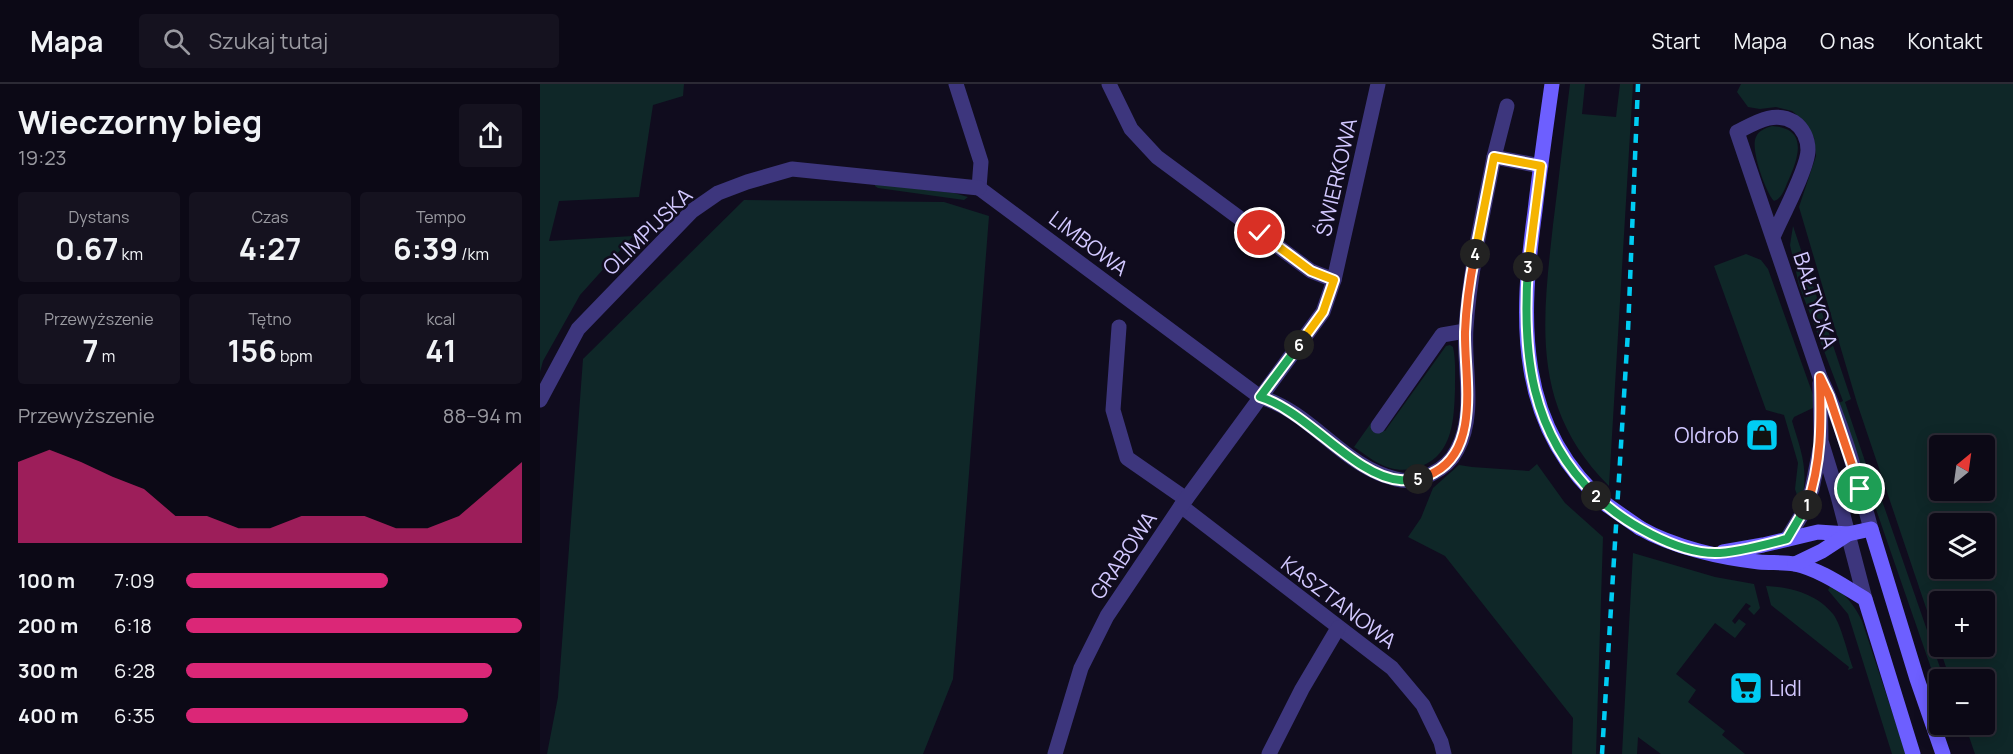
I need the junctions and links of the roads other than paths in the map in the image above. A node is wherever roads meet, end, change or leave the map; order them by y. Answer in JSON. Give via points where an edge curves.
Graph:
{"nodes":[{"id":1,"x":956,"y":84,"type":"edge"},
{"id":2,"x":1109,"y":84,"type":"edge"},
{"id":3,"x":1378,"y":84,"type":"edge"},
{"id":4,"x":1552,"y":84,"type":"edge"},
{"id":5,"x":1507,"y":106,"type":"dead end"},
{"id":6,"x":1494,"y":157,"type":"junction"},
{"id":7,"x":1541,"y":166,"type":"junction"},
{"id":8,"x":978,"y":188,"type":"junction"},
{"id":9,"x":1773,"y":237,"type":"junction"},
{"id":10,"x":1334,"y":280,"type":"junction"},
{"id":11,"x":1119,"y":327,"type":"dead end"},
{"id":12,"x":1465,"y":331,"type":"junction"},
{"id":13,"x":1820,"y":377,"type":"junction"},
{"id":14,"x":1260,"y":397,"type":"junction"},
{"id":15,"x":540,"y":400,"type":"edge"},
{"id":16,"x":1378,"y":426,"type":"dead end"},
{"id":17,"x":1821,"y":441,"type":"junction"},
{"id":18,"x":1183,"y":502,"type":"junction"},
{"id":19,"x":1871,"y":529,"type":"junction"},
{"id":20,"x":1848,"y":534,"type":"junction"},
{"id":21,"x":1787,"y":539,"type":"junction"},
{"id":22,"x":1714,"y":553,"type":"junction"},
{"id":23,"x":1795,"y":564,"type":"junction"},
{"id":24,"x":1865,"y":599,"type":"junction"},
{"id":25,"x":1338,"y":628,"type":"junction"},
{"id":26,"x":1055,"y":754,"type":"edge"},
{"id":27,"x":1269,"y":754,"type":"edge"},
{"id":28,"x":1444,"y":754,"type":"edge"},
{"id":29,"x":1913,"y":754,"type":"edge"},
{"id":30,"x":1943,"y":754,"type":"edge"}],
"edges":[{"from":1,"to":8,"type":"street","via":[[981,162]]},
{"from":2,"to":10,"type":"street","via":[[1131,129],[1156,157],[1311,271]]},
{"from":3,"to":10,"type":"street","name":"ŚWIERKOWA"},
{"from":4,"to":7,"type":"main road"},
{"from":5,"to":6,"type":"street"},
{"from":6,"to":7,"type":"street"},
{"from":6,"to":12,"type":"street","via":[[1471,274]]},
{"from":7,"to":22,"type":"main road","bridge":true,"via":[[1527,282],[1527,339],[1533,384],[1544,421],[1559,451],[1607,506],[1640,528],[1675,544]]},
{"from":8,"to":14,"type":"street","name":"LIMBOWA"},
{"from":8,"to":15,"type":"street","name":"OLIMPIJSKA","via":[[792,169],[718,193],[692,211],[578,329]]},
{"from":9,"to":9,"type":"street","name":"BAŁTYCKA","via":[[1808,150],[1798,125],[1780,117],[1763,119],[1737,132]]},
{"from":9,"to":13,"type":"street","name":"BAŁTYCKA"},
{"from":10,"to":14,"type":"street","name":"GRABOWA","via":[[1323,312]]},
{"from":11,"to":18,"type":"street","name":"KASZTANOWA","via":[[1113,410],[1127,458]]},
{"from":12,"to":14,"type":"street","via":[[1464,432],[1457,451],[1446,464],[1418,479],[1399,480],[1367,468],[1282,406]]},
{"from":12,"to":16,"type":"street","via":[[1442,335]]},
{"from":13,"to":17,"type":"street","name":"BAŁTYCKA"},
{"from":13,"to":19,"type":"street","name":"BAŁTYCKA"},
{"from":14,"to":18,"type":"street","name":"GRABOWA"},
{"from":17,"to":20,"type":"street","name":"BAŁTYCKA"},
{"from":17,"to":21,"type":"street","name":"BAŁTYCKA","via":[[1812,489]]},
{"from":18,"to":25,"type":"street","name":"KASZTANOWA"},
{"from":18,"to":26,"type":"street","name":"GRABOWA","via":[[1107,616],[1081,668]]},
{"from":19,"to":20,"type":"main road"},
{"from":19,"to":30,"type":"main road","name":"BAŁTYCKA"},
{"from":20,"to":21,"type":"main road","via":[[1818,532]]},
{"from":20,"to":23,"type":"main road"},
{"from":20,"to":24,"type":"street","name":"BAŁTYCKA"},
{"from":21,"to":22,"type":"main road"},
{"from":22,"to":23,"type":"main road","via":[[1757,562]]},
{"from":23,"to":24,"type":"main road","via":[[1826,575]]},
{"from":24,"to":29,"type":"main road","name":"BAŁTYCKA"},
{"from":25,"to":27,"type":"street"},
{"from":25,"to":28,"type":"street","name":"KASZTANOWA","via":[[1392,668],[1423,705]]}]}
